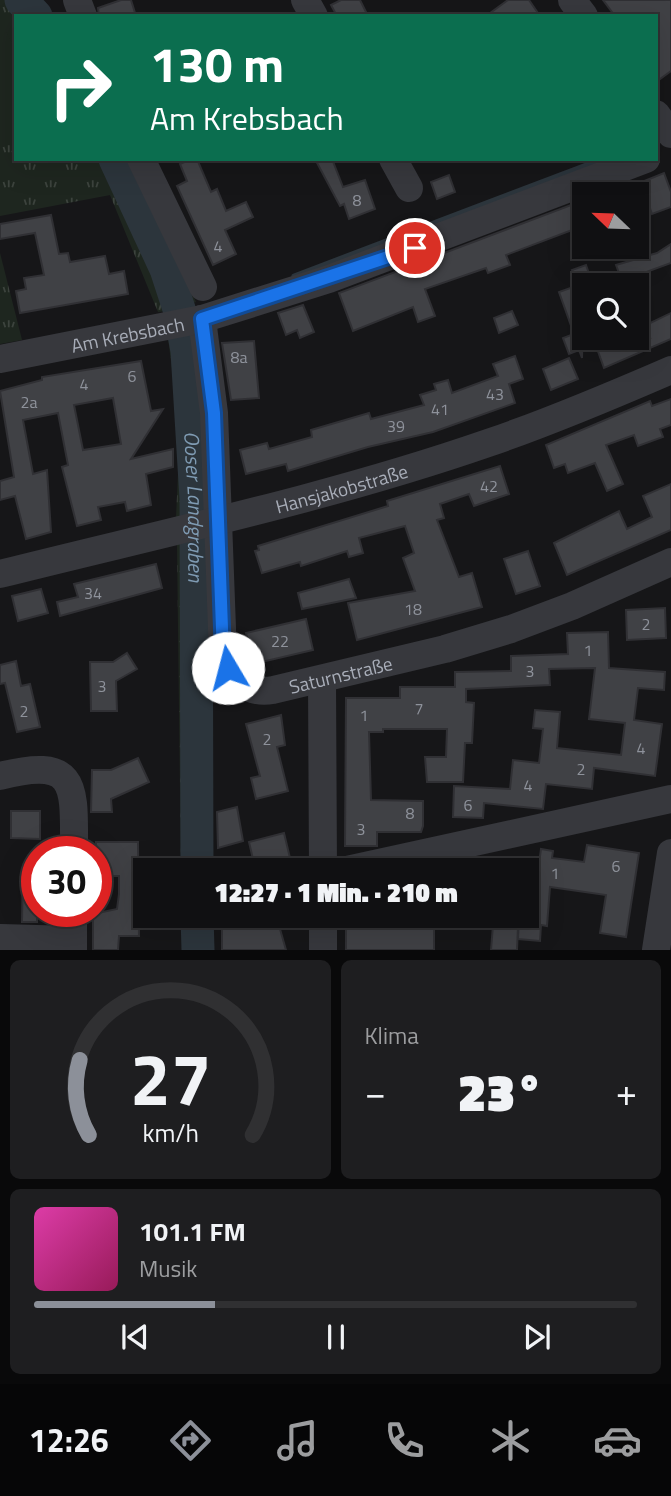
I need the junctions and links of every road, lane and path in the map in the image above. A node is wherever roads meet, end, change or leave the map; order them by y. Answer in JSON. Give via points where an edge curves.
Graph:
{"nodes":[{"id":1,"x":665,"y":122,"type":"edge"},
{"id":2,"x":658,"y":148,"type":"edge"},
{"id":3,"x":142,"y":161,"type":"edge"},
{"id":4,"x":394,"y":161,"type":"edge"},
{"id":5,"x":641,"y":161,"type":"edge"},
{"id":6,"x":409,"y":188,"type":"dead end"},
{"id":7,"x":203,"y":286,"type":"dead end"},
{"id":8,"x":186,"y":322,"type":"junction"},
{"id":9,"x":0,"y":359,"type":"edge"},
{"id":10,"x":671,"y":370,"type":"edge"},
{"id":11,"x":216,"y":519,"type":"junction"},
{"id":12,"x":671,"y":562,"type":"edge"},
{"id":13,"x":0,"y":574,"type":"edge"},
{"id":14,"x":322,"y":681,"type":"junction"},
{"id":15,"x":0,"y":776,"type":"edge"},
{"id":16,"x":671,"y":799,"type":"edge"},
{"id":17,"x":73,"y":836,"type":"edge"},
{"id":18,"x":671,"y":853,"type":"edge"},
{"id":19,"x":323,"y":858,"type":"edge"},
{"id":20,"x":402,"y":858,"type":"edge"},
{"id":21,"x":74,"y":927,"type":"edge"},
{"id":22,"x":323,"y":928,"type":"edge"},
{"id":23,"x":1,"y":938,"type":"edge"},
{"id":24,"x":73,"y":945,"type":"edge"},
{"id":25,"x":323,"y":950,"type":"edge"},
{"id":26,"x":656,"y":950,"type":"edge"}],
"edges":[{"from":1,"to":2,"type":"street"},
{"from":3,"to":7,"type":"street"},
{"from":4,"to":6,"type":"street"},
{"from":5,"to":8,"type":"street","name":"Am Krebsbach","via":[[329,279]]},
{"from":8,"to":9,"type":"street","name":"Am Krebsbach"},
{"from":8,"to":11,"type":"street","name":"Saturnstraße","via":[[214,413]]},
{"from":10,"to":11,"type":"street","name":"Hansjakobstraße","via":[[488,443],[384,476]]},
{"from":11,"to":13,"type":"street","name":"Hansjakobstraße"},
{"from":11,"to":14,"type":"street","name":"Saturnstraße","via":[[223,655],[233,678],[263,692]]},
{"from":12,"to":14,"type":"street","name":"Saturnstraße","via":[[511,629]]},
{"from":14,"to":19,"type":"street"},
{"from":15,"to":17,"type":"street","via":[[40,767],[59,775],[71,792]]},
{"from":16,"to":20,"type":"street"},
{"from":18,"to":26,"type":"street"},
{"from":21,"to":24,"type":"street"},
{"from":22,"to":25,"type":"street"},
{"from":23,"to":24,"type":"street"}]}
